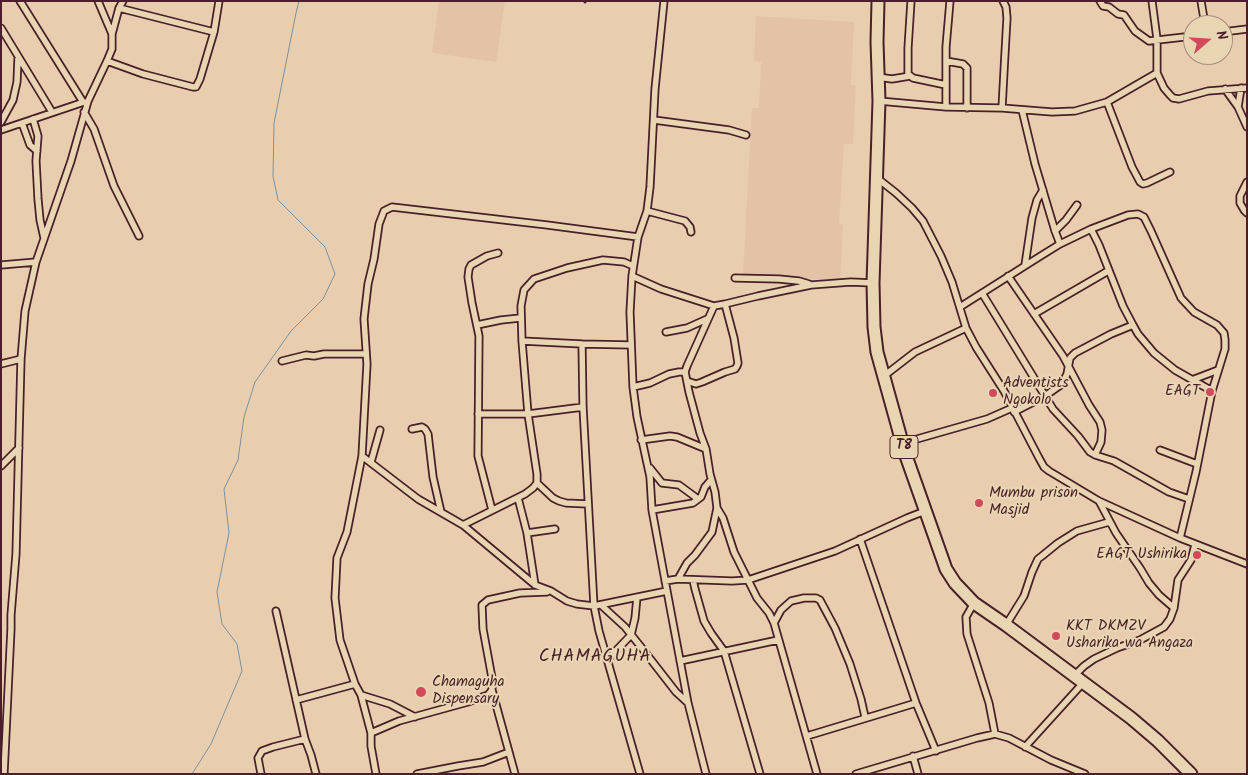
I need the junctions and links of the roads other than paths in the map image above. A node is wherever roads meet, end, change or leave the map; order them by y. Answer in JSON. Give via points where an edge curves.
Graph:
{"nodes":[{"id":1,"x":20,"y":1,"type":"edge"},
{"id":2,"x":98,"y":1,"type":"edge"},
{"id":3,"x":123,"y":1,"type":"edge"},
{"id":4,"x":220,"y":1,"type":"edge"},
{"id":5,"x":664,"y":1,"type":"edge"},
{"id":6,"x":878,"y":1,"type":"edge"},
{"id":7,"x":911,"y":1,"type":"edge"},
{"id":8,"x":950,"y":1,"type":"edge"},
{"id":9,"x":1003,"y":1,"type":"edge"},
{"id":10,"x":1100,"y":1,"type":"edge"},
{"id":11,"x":1152,"y":1,"type":"edge"},
{"id":12,"x":1201,"y":1,"type":"edge"},
{"id":13,"x":119,"y":8,"type":"junction"},
{"id":14,"x":1203,"y":15,"type":"edge"},
{"id":15,"x":1,"y":28,"type":"edge"},
{"id":16,"x":1247,"y":29,"type":"edge"},
{"id":17,"x":1233,"y":31,"type":"edge"},
{"id":18,"x":214,"y":32,"type":"junction"},
{"id":19,"x":112,"y":34,"type":"junction"},
{"id":20,"x":1183,"y":37,"type":"edge"},
{"id":21,"x":1157,"y":39,"type":"junction"},
{"id":22,"x":18,"y":56,"type":"junction"},
{"id":23,"x":107,"y":61,"type":"junction"},
{"id":24,"x":946,"y":61,"type":"junction"},
{"id":25,"x":1157,"y":73,"type":"junction"},
{"id":26,"x":910,"y":76,"type":"junction"},
{"id":27,"x":878,"y":77,"type":"junction"},
{"id":28,"x":946,"y":85,"type":"junction"},
{"id":29,"x":1244,"y":88,"type":"edge"},
{"id":30,"x":1225,"y":89,"type":"junction"},
{"id":31,"x":85,"y":101,"type":"junction"},
{"id":32,"x":879,"y":101,"type":"junction"},
{"id":33,"x":1108,"y":102,"type":"junction"},
{"id":34,"x":1238,"y":107,"type":"junction"},
{"id":35,"x":946,"y":108,"type":"junction"},
{"id":36,"x":967,"y":108,"type":"junction"},
{"id":37,"x":1002,"y":108,"type":"junction"},
{"id":38,"x":1022,"y":110,"type":"junction"},
{"id":39,"x":52,"y":112,"type":"junction"},
{"id":40,"x":84,"y":112,"type":"junction"},
{"id":41,"x":33,"y":119,"type":"junction"},
{"id":42,"x":654,"y":120,"type":"junction"},
{"id":43,"x":1,"y":122,"type":"edge"},
{"id":44,"x":22,"y":123,"type":"junction"},
{"id":45,"x":1247,"y":127,"type":"edge"},
{"id":46,"x":1,"y":130,"type":"edge"},
{"id":47,"x":746,"y":134,"type":"dead end"},
{"id":48,"x":37,"y":152,"type":"junction"},
{"id":49,"x":1170,"y":172,"type":"dead end"},
{"id":50,"x":877,"y":178,"type":"junction"},
{"id":51,"x":1247,"y":182,"type":"edge"},
{"id":52,"x":1043,"y":190,"type":"junction"},
{"id":53,"x":1077,"y":205,"type":"dead end"},
{"id":54,"x":646,"y":211,"type":"junction"},
{"id":55,"x":1247,"y":213,"type":"edge"},
{"id":56,"x":1091,"y":229,"type":"junction"},
{"id":57,"x":1055,"y":231,"type":"junction"},
{"id":58,"x":692,"y":232,"type":"dead end"},
{"id":59,"x":139,"y":236,"type":"dead end"},
{"id":60,"x":638,"y":237,"type":"junction"},
{"id":61,"x":44,"y":239,"type":"junction"},
{"id":62,"x":1060,"y":244,"type":"junction"},
{"id":63,"x":498,"y":252,"type":"dead end"},
{"id":64,"x":36,"y":262,"type":"junction"},
{"id":65,"x":1,"y":265,"type":"edge"},
{"id":66,"x":1025,"y":265,"type":"junction"},
{"id":67,"x":633,"y":266,"type":"junction"},
{"id":68,"x":1108,"y":271,"type":"junction"},
{"id":69,"x":632,"y":276,"type":"junction"},
{"id":70,"x":1008,"y":276,"type":"junction"},
{"id":71,"x":735,"y":278,"type":"dead end"},
{"id":72,"x":873,"y":283,"type":"junction"},
{"id":73,"x":810,"y":285,"type":"junction"},
{"id":74,"x":982,"y":293,"type":"junction"},
{"id":75,"x":726,"y":304,"type":"junction"},
{"id":76,"x":714,"y":306,"type":"junction"},
{"id":77,"x":960,"y":307,"type":"junction"},
{"id":78,"x":1034,"y":314,"type":"junction"},
{"id":79,"x":520,"y":318,"type":"junction"},
{"id":80,"x":707,"y":319,"type":"junction"},
{"id":81,"x":476,"y":325,"type":"junction"},
{"id":82,"x":1133,"y":325,"type":"junction"},
{"id":83,"x":966,"y":328,"type":"junction"},
{"id":84,"x":666,"y":332,"type":"dead end"},
{"id":85,"x":522,"y":341,"type":"junction"},
{"id":86,"x":582,"y":344,"type":"junction"},
{"id":87,"x":631,"y":345,"type":"junction"},
{"id":88,"x":366,"y":354,"type":"junction"},
{"id":89,"x":21,"y":359,"type":"junction"},
{"id":90,"x":282,"y":361,"type":"dead end"},
{"id":91,"x":1,"y":364,"type":"edge"},
{"id":92,"x":1069,"y":368,"type":"junction"},
{"id":93,"x":1218,"y":370,"type":"junction"},
{"id":94,"x":685,"y":372,"type":"junction"},
{"id":95,"x":883,"y":376,"type":"junction"},
{"id":96,"x":1192,"y":380,"type":"junction"},
{"id":97,"x":687,"y":381,"type":"junction"},
{"id":98,"x":633,"y":387,"type":"junction"},
{"id":99,"x":1212,"y":391,"type":"junction"},
{"id":100,"x":1045,"y":396,"type":"junction"},
{"id":101,"x":582,"y":407,"type":"junction"},
{"id":102,"x":1013,"y":410,"type":"junction"},
{"id":103,"x":478,"y":414,"type":"junction"},
{"id":104,"x":528,"y":414,"type":"junction"},
{"id":105,"x":412,"y":429,"type":"dead end"},
{"id":106,"x":380,"y":430,"type":"dead end"},
{"id":107,"x":641,"y":440,"type":"junction"},
{"id":108,"x":903,"y":443,"type":"junction"},
{"id":109,"x":19,"y":448,"type":"junction"},
{"id":110,"x":706,"y":449,"type":"junction"},
{"id":111,"x":1160,"y":450,"type":"dead end"},
{"id":112,"x":1095,"y":455,"type":"junction"},
{"id":113,"x":362,"y":456,"type":"junction"},
{"id":114,"x":371,"y":462,"type":"junction"},
{"id":115,"x":647,"y":464,"type":"junction"},
{"id":116,"x":1197,"y":464,"type":"junction"},
{"id":117,"x":1,"y":466,"type":"edge"},
{"id":118,"x":711,"y":480,"type":"junction"},
{"id":119,"x":537,"y":483,"type":"junction"},
{"id":120,"x":518,"y":498,"type":"junction"},
{"id":121,"x":1189,"y":499,"type":"junction"},
{"id":122,"x":698,"y":500,"type":"junction"},
{"id":123,"x":1099,"y":501,"type":"junction"},
{"id":124,"x":588,"y":504,"type":"junction"},
{"id":125,"x":717,"y":508,"type":"junction"},
{"id":126,"x":492,"y":510,"type":"junction"},
{"id":127,"x":652,"y":510,"type":"junction"},
{"id":128,"x":925,"y":511,"type":"junction"},
{"id":129,"x":441,"y":512,"type":"junction"},
{"id":130,"x":724,"y":520,"type":"junction"},
{"id":131,"x":1109,"y":522,"type":"junction"},
{"id":132,"x":462,"y":526,"type":"junction"},
{"id":133,"x":555,"y":529,"type":"dead end"},
{"id":134,"x":713,"y":530,"type":"junction"},
{"id":135,"x":527,"y":533,"type":"junction"},
{"id":136,"x":1180,"y":538,"type":"junction"},
{"id":137,"x":860,"y":540,"type":"junction"},
{"id":138,"x":1195,"y":545,"type":"junction"},
{"id":139,"x":1247,"y":564,"type":"edge"},
{"id":140,"x":678,"y":579,"type":"junction"},
{"id":141,"x":693,"y":580,"type":"junction"},
{"id":142,"x":748,"y":580,"type":"junction"},
{"id":143,"x":665,"y":581,"type":"junction"},
{"id":144,"x":535,"y":585,"type":"junction"},
{"id":145,"x":551,"y":591,"type":"junction"},
{"id":146,"x":667,"y":591,"type":"junction"},
{"id":147,"x":637,"y":597,"type":"junction"},
{"id":148,"x":974,"y":603,"type":"junction"},
{"id":149,"x":601,"y":605,"type":"junction"},
{"id":150,"x":594,"y":606,"type":"junction"},
{"id":151,"x":1174,"y":608,"type":"junction"},
{"id":152,"x":276,"y":611,"type":"dead end"},
{"id":153,"x":774,"y":622,"type":"junction"},
{"id":154,"x":1006,"y":625,"type":"junction"},
{"id":155,"x":631,"y":635,"type":"junction"},
{"id":156,"x":778,"y":640,"type":"junction"},
{"id":157,"x":724,"y":651,"type":"junction"},
{"id":158,"x":607,"y":660,"type":"junction"},
{"id":159,"x":680,"y":661,"type":"junction"},
{"id":160,"x":1079,"y":679,"type":"junction"},
{"id":161,"x":355,"y":684,"type":"junction"},
{"id":162,"x":492,"y":690,"type":"junction"},
{"id":163,"x":360,"y":695,"type":"junction"},
{"id":164,"x":296,"y":700,"type":"junction"},
{"id":165,"x":688,"y":703,"type":"junction"},
{"id":166,"x":916,"y":703,"type":"junction"},
{"id":167,"x":415,"y":717,"type":"junction"},
{"id":168,"x":865,"y":718,"type":"junction"},
{"id":169,"x":371,"y":734,"type":"junction"},
{"id":170,"x":995,"y":734,"type":"junction"},
{"id":171,"x":807,"y":736,"type":"junction"},
{"id":172,"x":305,"y":739,"type":"junction"},
{"id":173,"x":1025,"y":747,"type":"junction"},
{"id":174,"x":936,"y":750,"type":"junction"},
{"id":175,"x":509,"y":752,"type":"junction"},
{"id":176,"x":913,"y":756,"type":"junction"},
{"id":177,"x":4,"y":774,"type":"edge"},
{"id":178,"x":261,"y":774,"type":"edge"},
{"id":179,"x":316,"y":774,"type":"edge"},
{"id":180,"x":376,"y":774,"type":"edge"},
{"id":181,"x":417,"y":774,"type":"edge"},
{"id":182,"x":515,"y":774,"type":"edge"},
{"id":183,"x":640,"y":774,"type":"edge"},
{"id":184,"x":706,"y":774,"type":"edge"},
{"id":185,"x":760,"y":774,"type":"edge"},
{"id":186,"x":817,"y":774,"type":"edge"},
{"id":187,"x":856,"y":774,"type":"edge"},
{"id":188,"x":918,"y":774,"type":"edge"},
{"id":189,"x":1085,"y":774,"type":"edge"},
{"id":190,"x":1191,"y":774,"type":"edge"}],
"edges":[{"from":1,"to":31,"type":"street"},
{"from":2,"to":19,"type":"street"},
{"from":3,"to":13,"type":"street"},
{"from":4,"to":18,"type":"street"},
{"from":5,"to":42,"type":"street"},
{"from":6,"to":27,"type":"highway","number":"T8"},
{"from":7,"to":26,"type":"street","via":[[907,68]]},
{"from":8,"to":24,"type":"street"},
{"from":9,"to":37,"type":"street","via":[[1007,18]]},
{"from":10,"to":21,"type":"street","via":[[1124,16],[1142,37]]},
{"from":11,"to":21,"type":"street"},
{"from":12,"to":14,"type":"street"},
{"from":13,"to":18,"type":"street"},
{"from":13,"to":19,"type":"street"},
{"from":15,"to":22,"type":"street"},
{"from":16,"to":17,"type":"street"},
{"from":18,"to":23,"type":"street","via":[[196,87]]},
{"from":19,"to":23,"type":"street","via":[[112,49]]},
{"from":20,"to":21,"type":"street"},
{"from":21,"to":25,"type":"street"},
{"from":22,"to":39,"type":"street"},
{"from":22,"to":43,"type":"street","via":[[14,94]]},
{"from":23,"to":31,"type":"street"},
{"from":24,"to":28,"type":"street"},
{"from":24,"to":36,"type":"street","via":[[967,68]]},
{"from":25,"to":30,"type":"street","via":[[1173,98]]},
{"from":25,"to":33,"type":"street"},
{"from":26,"to":27,"type":"street"},
{"from":26,"to":28,"type":"street"},
{"from":27,"to":32,"type":"highway","number":"T8"},
{"from":28,"to":35,"type":"street"},
{"from":29,"to":30,"type":"street"},
{"from":29,"to":34,"type":"street"},
{"from":30,"to":34,"type":"street"},
{"from":31,"to":39,"type":"street"},
{"from":31,"to":40,"type":"street"},
{"from":32,"to":35,"type":"street"},
{"from":32,"to":50,"type":"highway","number":"T8"},
{"from":33,"to":38,"type":"street","via":[[1070,112]]},
{"from":33,"to":49,"type":"street","via":[[1140,182],[1147,183]]},
{"from":34,"to":45,"type":"street"},
{"from":35,"to":36,"type":"street"},
{"from":36,"to":37,"type":"street"},
{"from":37,"to":38,"type":"street"},
{"from":38,"to":52,"type":"street"},
{"from":39,"to":41,"type":"street"},
{"from":40,"to":59,"type":"street","via":[[94,129],[114,186]]},
{"from":40,"to":61,"type":"street"},
{"from":41,"to":44,"type":"street"},
{"from":41,"to":48,"type":"street","via":[[38,136]]},
{"from":42,"to":47,"type":"street"},
{"from":42,"to":54,"type":"street"},
{"from":44,"to":46,"type":"street"},
{"from":44,"to":48,"type":"street","via":[[30,145]]},
{"from":48,"to":61,"type":"street","via":[[39,209]]},
{"from":50,"to":72,"type":"highway","number":"T8"},
{"from":50,"to":77,"type":"street","via":[[923,221],[941,256]]},
{"from":51,"to":55,"type":"street","via":[[1240,196],[1240,203]]},
{"from":52,"to":57,"type":"street"},
{"from":52,"to":66,"type":"street","via":[[1032,218]]},
{"from":53,"to":57,"type":"street"},
{"from":54,"to":58,"type":"street","via":[[685,221]]},
{"from":54,"to":60,"type":"street"},
{"from":56,"to":62,"type":"street"},
{"from":56,"to":68,"type":"street"},
{"from":56,"to":93,"type":"street","via":[[1128,214],[1144,217],[1181,298],[1194,312],[1212,321],[1224,333],[1225,349]]},
{"from":57,"to":62,"type":"street"},
{"from":60,"to":67,"type":"street"},
{"from":60,"to":88,"type":"street","via":[[392,207],[384,211],[379,224],[368,284],[364,319]]},
{"from":61,"to":64,"type":"street"},
{"from":62,"to":66,"type":"street"},
{"from":63,"to":81,"type":"street","via":[[469,269]]},
{"from":64,"to":65,"type":"street"},
{"from":64,"to":89,"type":"street","via":[[25,310]]},
{"from":66,"to":70,"type":"street"},
{"from":67,"to":69,"type":"street"},
{"from":67,"to":79,"type":"street","via":[[603,260],[534,279],[524,290]]},
{"from":68,"to":78,"type":"street"},
{"from":68,"to":82,"type":"street"},
{"from":69,"to":76,"type":"street"},
{"from":69,"to":87,"type":"street"},
{"from":70,"to":74,"type":"street"},
{"from":70,"to":78,"type":"street"},
{"from":71,"to":73,"type":"street","via":[[779,279]]},
{"from":72,"to":73,"type":"street"},
{"from":72,"to":95,"type":"highway","number":"T8","via":[[875,335]]},
{"from":73,"to":75,"type":"street"},
{"from":74,"to":77,"type":"street"},
{"from":74,"to":100,"type":"street"},
{"from":75,"to":76,"type":"street"},
{"from":75,"to":97,"type":"street","via":[[738,365],[696,384]]},
{"from":76,"to":80,"type":"street"},
{"from":77,"to":83,"type":"street"},
{"from":78,"to":92,"type":"street"},
{"from":79,"to":81,"type":"street"},
{"from":79,"to":85,"type":"street"},
{"from":80,"to":84,"type":"street","via":[[687,328]]},
{"from":80,"to":94,"type":"street"},
{"from":81,"to":103,"type":"street","via":[[479,336]]},
{"from":82,"to":92,"type":"street","via":[[1075,353],[1070,358]]},
{"from":82,"to":96,"type":"street","via":[[1146,345],[1164,362]]},
{"from":83,"to":95,"type":"street","via":[[915,352]]},
{"from":83,"to":102,"type":"street"},
{"from":85,"to":86,"type":"street"},
{"from":85,"to":104,"type":"street"},
{"from":86,"to":87,"type":"street"},
{"from":86,"to":101,"type":"street"},
{"from":87,"to":98,"type":"street"},
{"from":88,"to":90,"type":"street","via":[[306,354]]},
{"from":88,"to":113,"type":"street"},
{"from":89,"to":91,"type":"street"},
{"from":89,"to":109,"type":"street"},
{"from":92,"to":100,"type":"street","via":[[1062,384]]},
{"from":92,"to":112,"type":"street","via":[[1100,422],[1101,442]]},
{"from":93,"to":96,"type":"street"},
{"from":93,"to":99,"type":"street"},
{"from":94,"to":97,"type":"street"},
{"from":94,"to":98,"type":"street","via":[[669,374]]},
{"from":95,"to":108,"type":"highway","number":"T8"},
{"from":96,"to":99,"type":"street"},
{"from":97,"to":110,"type":"street"},
{"from":98,"to":107,"type":"street"},
{"from":99,"to":116,"type":"street"},
{"from":100,"to":102,"type":"street"},
{"from":100,"to":112,"type":"street"},
{"from":101,"to":104,"type":"street"},
{"from":101,"to":124,"type":"street"},
{"from":102,"to":108,"type":"street"},
{"from":102,"to":123,"type":"street","via":[[1044,467]]},
{"from":103,"to":104,"type":"street"},
{"from":103,"to":126,"type":"street","via":[[478,456]]},
{"from":104,"to":119,"type":"street"},
{"from":105,"to":129,"type":"street","via":[[422,428],[427,432]]},
{"from":106,"to":114,"type":"street"},
{"from":107,"to":110,"type":"street","via":[[670,436]]},
{"from":107,"to":115,"type":"street"},
{"from":108,"to":128,"type":"highway","number":"T8"},
{"from":109,"to":117,"type":"street"},
{"from":109,"to":177,"type":"street"},
{"from":110,"to":118,"type":"street"},
{"from":111,"to":116,"type":"street"},
{"from":112,"to":121,"type":"street","via":[[1114,461],[1169,492]]},
{"from":113,"to":114,"type":"street"},
{"from":113,"to":161,"type":"street","via":[[347,532],[337,558],[335,598],[340,640]]},
{"from":114,"to":129,"type":"street","via":[[418,499]]},
{"from":115,"to":122,"type":"street","via":[[662,483],[679,485]]},
{"from":115,"to":127,"type":"street"},
{"from":116,"to":121,"type":"street"},
{"from":118,"to":122,"type":"street"},
{"from":118,"to":125,"type":"street"},
{"from":119,"to":120,"type":"street"},
{"from":119,"to":124,"type":"street","via":[[559,501]]},
{"from":120,"to":126,"type":"street"},
{"from":120,"to":135,"type":"street"},
{"from":121,"to":136,"type":"street"},
{"from":122,"to":127,"type":"street"},
{"from":123,"to":131,"type":"street"},
{"from":123,"to":136,"type":"street"},
{"from":124,"to":150,"type":"street"},
{"from":125,"to":130,"type":"street"},
{"from":125,"to":134,"type":"street"},
{"from":126,"to":132,"type":"street"},
{"from":127,"to":143,"type":"street"},
{"from":128,"to":137,"type":"street"},
{"from":128,"to":148,"type":"highway","number":"T8","via":[[946,568]]},
{"from":129,"to":132,"type":"street"},
{"from":130,"to":134,"type":"street"},
{"from":130,"to":142,"type":"street","via":[[734,552]]},
{"from":131,"to":151,"type":"street","via":[[1149,584]]},
{"from":131,"to":154,"type":"street","via":[[1077,531],[1042,556],[1032,572],[1024,596]]},
{"from":132,"to":144,"type":"street"},
{"from":133,"to":135,"type":"street"},
{"from":134,"to":140,"type":"street"},
{"from":135,"to":144,"type":"street"},
{"from":136,"to":138,"type":"street"},
{"from":137,"to":142,"type":"street","via":[[826,555]]},
{"from":137,"to":166,"type":"street"},
{"from":138,"to":139,"type":"street"},
{"from":138,"to":151,"type":"street","via":[[1191,560],[1178,580]]},
{"from":140,"to":141,"type":"street"},
{"from":140,"to":143,"type":"street"},
{"from":141,"to":142,"type":"street"},
{"from":141,"to":157,"type":"street","via":[[704,621]]},
{"from":142,"to":153,"type":"street"},
{"from":143,"to":146,"type":"street"},
{"from":144,"to":145,"type":"street"},
{"from":145,"to":150,"type":"street","via":[[567,601]]},
{"from":145,"to":162,"type":"street","via":[[520,593],[488,600],[482,605]]},
{"from":146,"to":147,"type":"street"},
{"from":146,"to":159,"type":"street"},
{"from":147,"to":149,"type":"street"},
{"from":147,"to":155,"type":"street"},
{"from":148,"to":154,"type":"highway","number":"T8"},
{"from":148,"to":170,"type":"street","via":[[966,616],[967,634],[989,703]]},
{"from":149,"to":150,"type":"street"},
{"from":149,"to":155,"type":"street"},
{"from":150,"to":158,"type":"street"},
{"from":151,"to":160,"type":"street","via":[[1164,627],[1094,659],[1084,666]]},
{"from":152,"to":164,"type":"street"},
{"from":153,"to":156,"type":"street"},
{"from":153,"to":168,"type":"street","via":[[792,601],[804,598],[820,600],[850,664]]},
{"from":154,"to":160,"type":"highway","number":"T8"},
{"from":155,"to":158,"type":"street"},
{"from":155,"to":165,"type":"street"},
{"from":156,"to":157,"type":"street"},
{"from":156,"to":171,"type":"street"},
{"from":157,"to":159,"type":"street"},
{"from":157,"to":185,"type":"street"},
{"from":158,"to":183,"type":"street"},
{"from":159,"to":165,"type":"street"},
{"from":160,"to":173,"type":"street"},
{"from":160,"to":190,"type":"highway","number":"T8","via":[[1131,718]]},
{"from":161,"to":163,"type":"street"},
{"from":161,"to":164,"type":"street"},
{"from":162,"to":167,"type":"street","via":[[486,697]]},
{"from":162,"to":175,"type":"street"},
{"from":163,"to":167,"type":"street","via":[[390,704]]},
{"from":163,"to":169,"type":"street"},
{"from":164,"to":172,"type":"street"},
{"from":165,"to":184,"type":"street"},
{"from":166,"to":168,"type":"street"},
{"from":166,"to":174,"type":"street"},
{"from":167,"to":169,"type":"street"},
{"from":168,"to":171,"type":"street"},
{"from":169,"to":180,"type":"street"},
{"from":170,"to":173,"type":"street"},
{"from":170,"to":174,"type":"street"},
{"from":171,"to":186,"type":"street"},
{"from":172,"to":178,"type":"street","via":[[262,752],[258,758]]},
{"from":172,"to":179,"type":"street"},
{"from":173,"to":189,"type":"street"},
{"from":174,"to":176,"type":"street"},
{"from":175,"to":181,"type":"street","via":[[483,762]]},
{"from":175,"to":182,"type":"street"},
{"from":176,"to":187,"type":"street"},
{"from":176,"to":188,"type":"street"}]}
